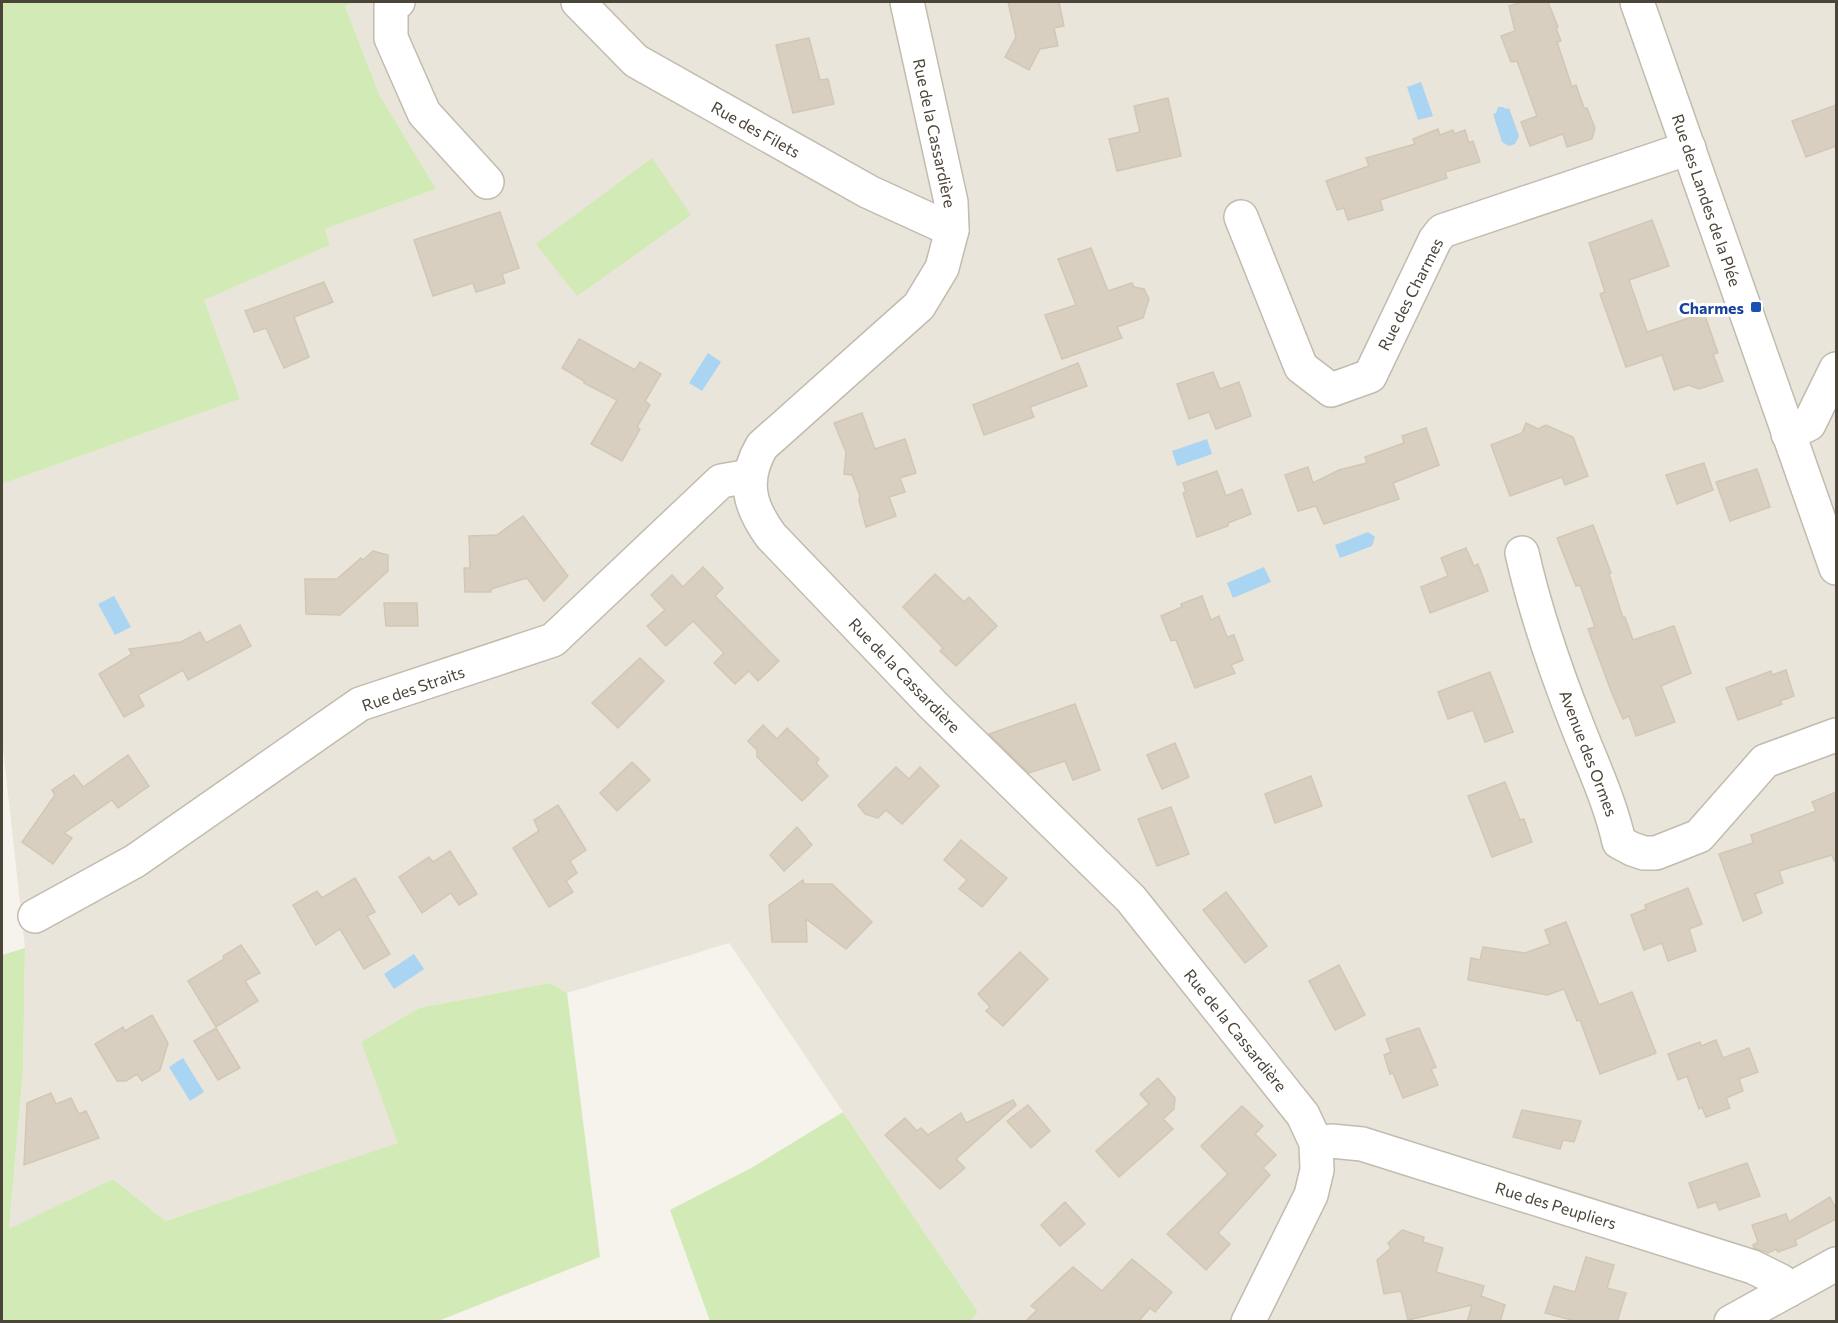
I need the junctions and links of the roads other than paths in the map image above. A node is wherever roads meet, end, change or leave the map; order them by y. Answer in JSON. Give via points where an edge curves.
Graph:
{"nodes":[{"id":1,"x":398,"y":2,"type":"edge"},
{"id":2,"x":578,"y":2,"type":"edge"},
{"id":3,"x":907,"y":2,"type":"edge"},
{"id":4,"x":1637,"y":2,"type":"edge"},
{"id":5,"x":1689,"y":148,"type":"junction"},
{"id":6,"x":487,"y":182,"type":"dead end"},
{"id":7,"x":1241,"y":217,"type":"dead end"},
{"id":8,"x":952,"y":230,"type":"junction"},
{"id":9,"x":1836,"y":369,"type":"edge"},
{"id":10,"x":1788,"y":434,"type":"junction"},
{"id":11,"x":750,"y":476,"type":"junction"},
{"id":12,"x":1522,"y":553,"type":"dead end"},
{"id":13,"x":1836,"y":568,"type":"edge"},
{"id":14,"x":1836,"y":735,"type":"edge"},
{"id":15,"x":34,"y":916,"type":"dead end"},
{"id":16,"x":1316,"y":1143,"type":"junction"},
{"id":17,"x":1832,"y":1278,"type":"edge"},
{"id":18,"x":1789,"y":1290,"type":"junction"},
{"id":19,"x":1248,"y":1322,"type":"edge"},
{"id":20,"x":1731,"y":1322,"type":"edge"}],
"edges":[{"from":1,"to":6,"type":"street","via":[[392,6],[391,38],[424,112]]},
{"from":2,"to":8,"type":"street","name":"Rue des Filets","via":[[636,61],[869,192]]},
{"from":3,"to":8,"type":"street","name":"Rue de la Cassardière","via":[[951,202]]},
{"from":4,"to":5,"type":"street","name":"Rue des Landes de la Plée"},
{"from":5,"to":7,"type":"street","name":"Rue des Charmes","via":[[1442,231],[1370,376],[1331,390],[1301,367]]},
{"from":5,"to":10,"type":"street","name":"Rue des Landes de la Plée"},
{"from":8,"to":11,"type":"street","name":"Rue de la Cassardière","via":[[942,268],[919,306],[762,446]]},
{"from":9,"to":10,"type":"street","via":[[1809,424]]},
{"from":10,"to":13,"type":"street","name":"Rue des Landes de la Plée"},
{"from":11,"to":15,"type":"street","name":"Rue des Straits","via":[[721,481],[553,640],[360,704],[135,861]]},
{"from":11,"to":16,"type":"street","name":"Rue de la Cassardière","via":[[757,517],[771,536],[933,705],[1131,898],[1303,1115]]},
{"from":12,"to":14,"type":"street","name":"Avenue des Ormes","via":[[1530,591],[1576,723],[1613,813],[1620,842],[1632,849],[1656,853],[1699,836],[1766,761]]},
{"from":16,"to":18,"type":"street","name":"Rue des Peupliers","via":[[1362,1144],[1753,1267],[1781,1281]]},
{"from":16,"to":19,"type":"street","name":"Rue de la Cassardière","via":[[1317,1170],[1311,1195]]},
{"from":17,"to":18,"type":"street"},
{"from":18,"to":20,"type":"street"}]}
